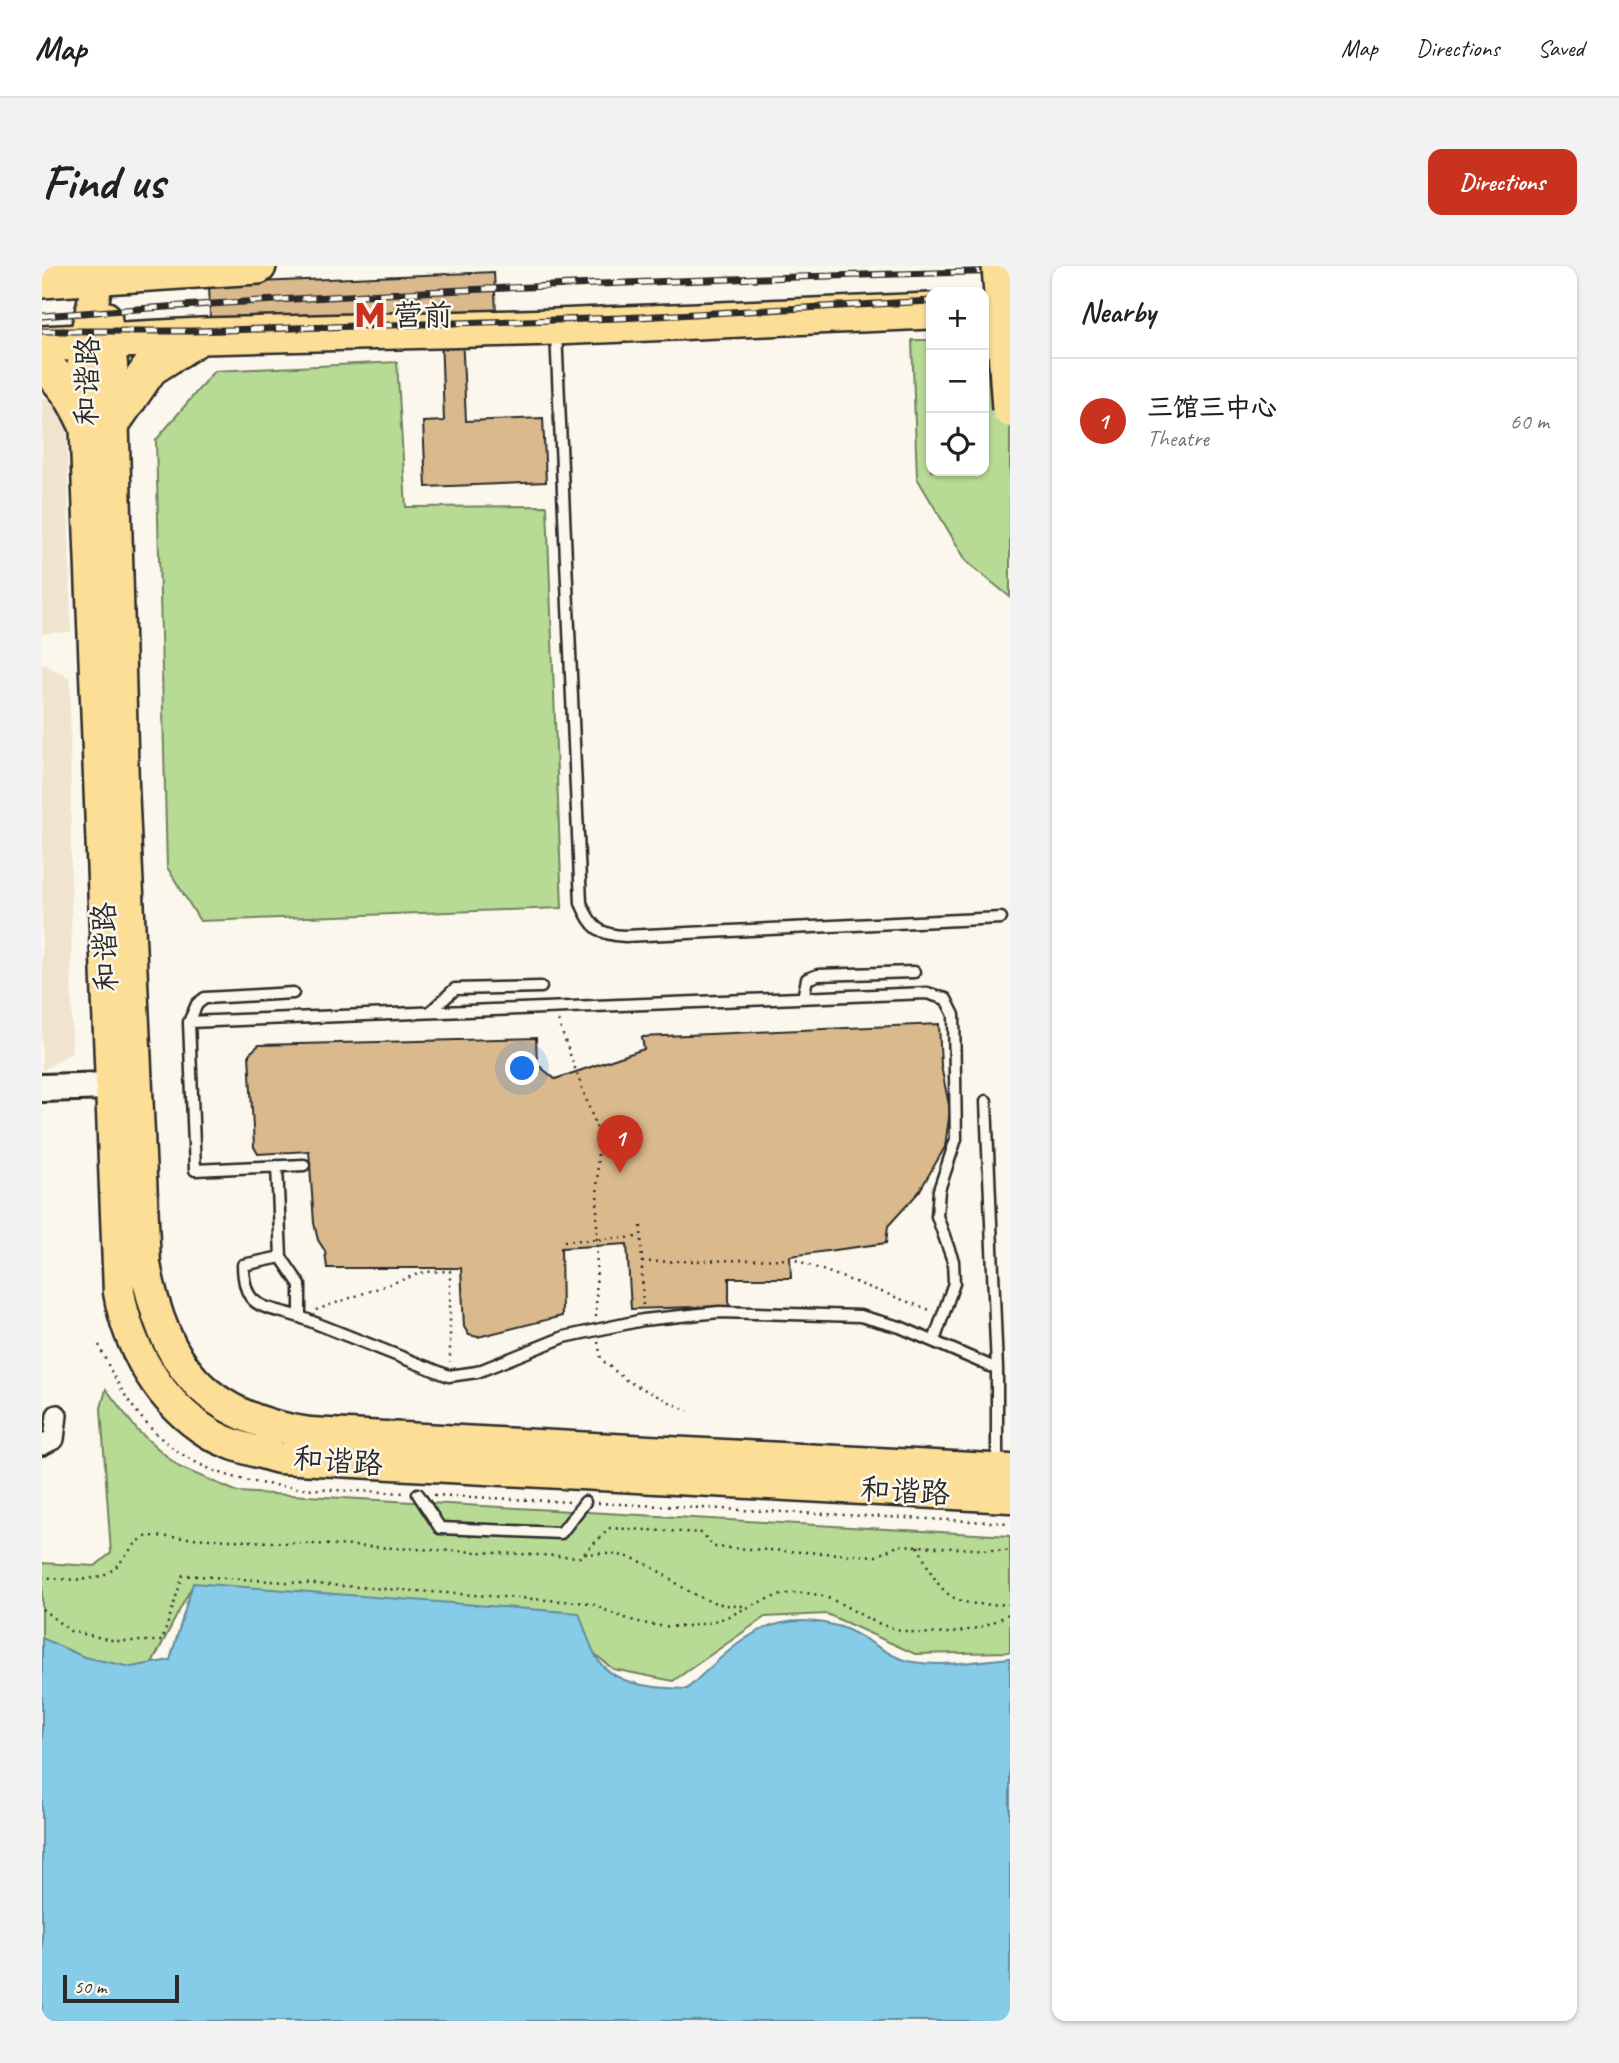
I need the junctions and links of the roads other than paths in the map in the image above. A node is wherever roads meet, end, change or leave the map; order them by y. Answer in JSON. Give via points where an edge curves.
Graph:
{"nodes":[{"id":1,"x":258,"y":266,"type":"edge"},
{"id":2,"x":1000,"y":266,"type":"edge"},
{"id":3,"x":99,"y":270,"type":"edge"},
{"id":4,"x":42,"y":280,"type":"edge"},
{"id":5,"x":1010,"y":307,"type":"edge"},
{"id":6,"x":989,"y":309,"type":"edge"},
{"id":7,"x":926,"y":311,"type":"edge"},
{"id":8,"x":555,"y":327,"type":"junction"},
{"id":9,"x":201,"y":336,"type":"junction"},
{"id":10,"x":97,"y":341,"type":"junction"},
{"id":11,"x":42,"y":344,"type":"edge"},
{"id":12,"x":42,"y":365,"type":"edge"},
{"id":13,"x":1010,"y":410,"type":"edge"},
{"id":14,"x":99,"y":423,"type":"junction"},
{"id":15,"x":1001,"y":918,"type":"dead end"},
{"id":16,"x":914,"y":972,"type":"dead end"},
{"id":17,"x":541,"y":987,"type":"dead end"},
{"id":18,"x":293,"y":993,"type":"dead end"},
{"id":19,"x":803,"y":998,"type":"junction"},
{"id":20,"x":430,"y":1012,"type":"junction"},
{"id":21,"x":189,"y":1022,"type":"junction"},
{"id":22,"x":110,"y":1086,"type":"junction"},
{"id":23,"x":42,"y":1088,"type":"edge"},
{"id":24,"x":986,"y":1101,"type":"dead end"},
{"id":25,"x":304,"y":1165,"type":"dead end"},
{"id":26,"x":277,"y":1166,"type":"junction"},
{"id":27,"x":281,"y":1256,"type":"junction"},
{"id":28,"x":300,"y":1317,"type":"junction"},
{"id":29,"x":934,"y":1341,"type":"junction"},
{"id":30,"x":997,"y":1369,"type":"junction"},
{"id":31,"x":57,"y":1415,"type":"dead end"},
{"id":32,"x":42,"y":1445,"type":"edge"},
{"id":33,"x":1003,"y":1470,"type":"edge"},
{"id":34,"x":418,"y":1494,"type":"dead end"},
{"id":35,"x":1010,"y":1497,"type":"edge"},
{"id":36,"x":585,"y":1502,"type":"dead end"}],
"edges":[{"from":1,"to":3,"type":"highway"},
{"from":2,"to":13,"type":"highway","bridge":true},
{"from":3,"to":4,"type":"highway"},
{"from":3,"to":10,"type":"main road","name":"和谐路"},
{"from":5,"to":6,"type":"highway"},
{"from":7,"to":8,"type":"highway"},
{"from":8,"to":9,"type":"highway"},
{"from":8,"to":15,"type":"lane","via":[[581,903],[588,920],[602,934],[625,936]]},
{"from":9,"to":10,"type":"highway"},
{"from":9,"to":14,"type":"highway","via":[[150,368]]},
{"from":10,"to":11,"type":"highway"},
{"from":10,"to":14,"type":"main road","name":"和谐路"},
{"from":12,"to":14,"type":"highway"},
{"from":14,"to":22,"type":"main road","name":"和谐路"},
{"from":14,"to":33,"type":"main road","name":"和谐路","via":[[123,785],[145,1264],[166,1340],[193,1381],[238,1411],[310,1433]]},
{"from":16,"to":19,"type":"lane","via":[[818,975],[807,979]]},
{"from":17,"to":20,"type":"lane","via":[[455,989]]},
{"from":18,"to":21,"type":"lane","via":[[205,998]]},
{"from":19,"to":20,"type":"lane"},
{"from":19,"to":29,"type":"lane","via":[[927,993],[946,999],[954,1015],[956,1139],[939,1190],[937,1216],[953,1261],[954,1283]]},
{"from":20,"to":21,"type":"lane"},
{"from":21,"to":26,"type":"lane","via":[[195,1170]]},
{"from":22,"to":23,"type":"street"},
{"from":22,"to":35,"type":"main road","name":"和谐路","via":[[122,1314],[154,1378],[182,1412],[209,1433],[279,1458],[309,1461]]},
{"from":24,"to":30,"type":"lane"},
{"from":25,"to":26,"type":"lane"},
{"from":26,"to":27,"type":"lane"},
{"from":27,"to":28,"type":"lane","via":[[300,1285]]},
{"from":27,"to":28,"type":"lane","via":[[243,1265],[247,1297]]},
{"from":28,"to":29,"type":"lane","via":[[449,1376],[477,1372],[564,1337],[643,1320],[719,1312],[860,1316]]},
{"from":29,"to":30,"type":"lane"},
{"from":30,"to":33,"type":"lane"},
{"from":31,"to":32,"type":"street","via":[[54,1439]]},
{"from":34,"to":36,"type":"lane","via":[[440,1528],[561,1533]]}]}
